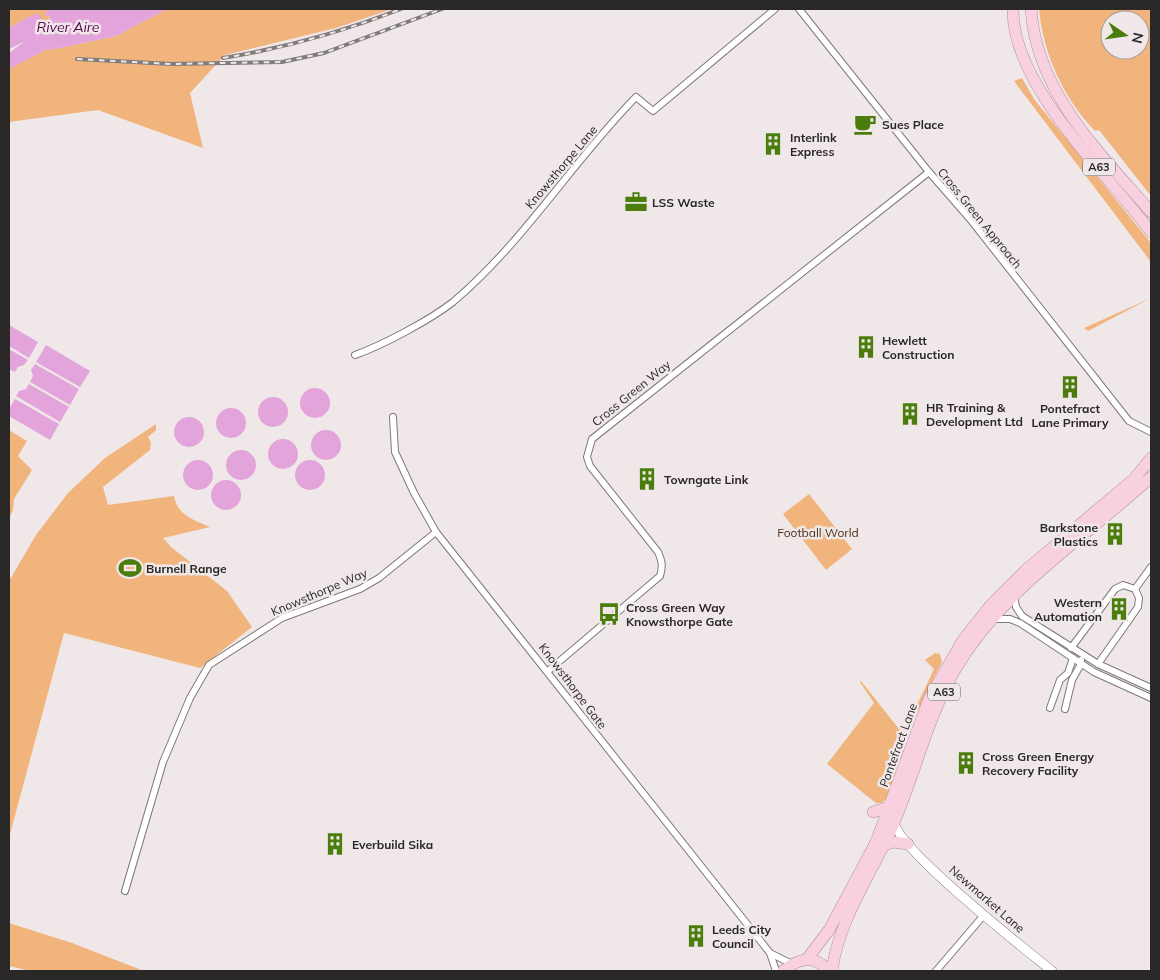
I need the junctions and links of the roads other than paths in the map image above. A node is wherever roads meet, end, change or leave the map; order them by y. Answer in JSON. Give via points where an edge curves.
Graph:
{"nodes":[{"id":1,"x":775,"y":9,"type":"edge"},
{"id":2,"x":799,"y":9,"type":"edge"},
{"id":3,"x":1013,"y":9,"type":"edge"},
{"id":4,"x":1032,"y":9,"type":"edge"},
{"id":5,"x":929,"y":172,"type":"junction"},
{"id":6,"x":1151,"y":212,"type":"edge"},
{"id":7,"x":1151,"y":232,"type":"edge"},
{"id":8,"x":356,"y":355,"type":"dead end"},
{"id":9,"x":393,"y":417,"type":"dead end"},
{"id":10,"x":1151,"y":432,"type":"edge"},
{"id":11,"x":1151,"y":458,"type":"edge"},
{"id":12,"x":1151,"y":477,"type":"edge"},
{"id":13,"x":436,"y":532,"type":"junction"},
{"id":14,"x":1151,"y":567,"type":"edge"},
{"id":15,"x":1135,"y":589,"type":"junction"},
{"id":16,"x":1014,"y":595,"type":"junction"},
{"id":17,"x":989,"y":620,"type":"junction"},
{"id":18,"x":1071,"y":648,"type":"junction"},
{"id":19,"x":1073,"y":658,"type":"junction"},
{"id":20,"x":1098,"y":664,"type":"junction"},
{"id":21,"x":1084,"y":666,"type":"junction"},
{"id":22,"x":548,"y":671,"type":"junction"},
{"id":23,"x":1151,"y":688,"type":"edge"},
{"id":24,"x":1151,"y":698,"type":"edge"},
{"id":25,"x":1050,"y":708,"type":"dead end"},
{"id":26,"x":1065,"y":709,"type":"dead end"},
{"id":27,"x":890,"y":807,"type":"junction"},
{"id":28,"x":873,"y":812,"type":"dead end"},
{"id":29,"x":894,"y":821,"type":"junction"},
{"id":30,"x":908,"y":844,"type":"junction"},
{"id":31,"x":884,"y":845,"type":"junction"},
{"id":32,"x":125,"y":891,"type":"dead end"},
{"id":33,"x":984,"y":915,"type":"junction"},
{"id":34,"x":770,"y":953,"type":"junction"},
{"id":35,"x":807,"y":958,"type":"junction"},
{"id":36,"x":792,"y":964,"type":"junction"},
{"id":37,"x":776,"y":971,"type":"edge"},
{"id":38,"x":783,"y":971,"type":"edge"},
{"id":39,"x":831,"y":971,"type":"edge"},
{"id":40,"x":936,"y":971,"type":"edge"},
{"id":41,"x":1052,"y":971,"type":"edge"}],
"edges":[{"from":1,"to":8,"type":"street","name":"Knowsthorpe Lane","via":[[653,111],[636,97],[502,252],[452,302]]},
{"from":2,"to":5,"type":"street","name":"Cross Green Approach"},
{"from":3,"to":7,"type":"highway","number":"A63","via":[[1020,46],[1030,73],[1066,127]]},
{"from":4,"to":6,"type":"highway","number":"A63","via":[[1038,52],[1054,89],[1074,121]]},
{"from":5,"to":10,"type":"street","name":"Cross Green Approach","via":[[970,219],[1129,421]]},
{"from":5,"to":22,"type":"street","name":"Cross Green Way","via":[[592,439],[587,457],[590,466],[658,552],[662,568],[660,576]]},
{"from":9,"to":13,"type":"street","name":"Knowsthorpe Gate","via":[[395,452]]},
{"from":11,"to":27,"type":"highway","name":"Pontefract Lane","number":"A63","via":[[1134,479],[1028,568],[947,654]]},
{"from":12,"to":16,"type":"highway","name":"Pontefract Lane","number":"A63"},
{"from":13,"to":22,"type":"street","name":"Knowsthorpe Gate"},
{"from":13,"to":32,"type":"street","name":"Knowsthorpe Way","via":[[379,578],[360,589],[282,618],[209,665],[190,698],[162,762]]},
{"from":14,"to":15,"type":"street"},
{"from":15,"to":18,"type":"street","via":[[1123,585],[1115,589]]},
{"from":15,"to":20,"type":"street","via":[[1138,607]]},
{"from":16,"to":17,"type":"highway","name":"Pontefract Lane","number":"A63"},
{"from":16,"to":18,"type":"street","via":[[1022,616]]},
{"from":17,"to":19,"type":"street","via":[[1010,619],[1020,623]]},
{"from":17,"to":29,"type":"highway","name":"Pontefract Lane","number":"A63","via":[[940,698]]},
{"from":18,"to":20,"type":"street"},
{"from":18,"to":21,"type":"street"},
{"from":19,"to":21,"type":"street"},
{"from":19,"to":25,"type":"street","via":[[1068,673],[1060,680]]},
{"from":20,"to":21,"type":"street"},
{"from":20,"to":23,"type":"street"},
{"from":21,"to":24,"type":"street"},
{"from":21,"to":26,"type":"street","via":[[1072,680]]},
{"from":22,"to":34,"type":"street","name":"Knowsthorpe Gate","via":[[651,806]]},
{"from":27,"to":28,"type":"highway"},
{"from":27,"to":35,"type":"highway","name":"Pontefract Lane","number":"A63","via":[[848,896],[829,930]]},
{"from":29,"to":30,"type":"street","name":"Newmarket Lane","via":[[897,832]]},
{"from":29,"to":31,"type":"highway","name":"Pontefract Lane","number":"A63"},
{"from":30,"to":31,"type":"highway","via":[[893,842]]},
{"from":30,"to":33,"type":"street","name":"Newmarket Lane"},
{"from":31,"to":39,"type":"highway","name":"Pontefract Lane","number":"A63","via":[[839,941]]},
{"from":33,"to":40,"type":"street"},
{"from":33,"to":41,"type":"street","name":"Newmarket Lane"},
{"from":34,"to":36,"type":"street","name":"Knowsthorpe Gate"},
{"from":34,"to":37,"type":"street","name":"Knowsthorpe Gate"},
{"from":35,"to":36,"type":"highway"},
{"from":35,"to":39,"type":"highway","number":"A63"},
{"from":36,"to":38,"type":"highway"}]}
